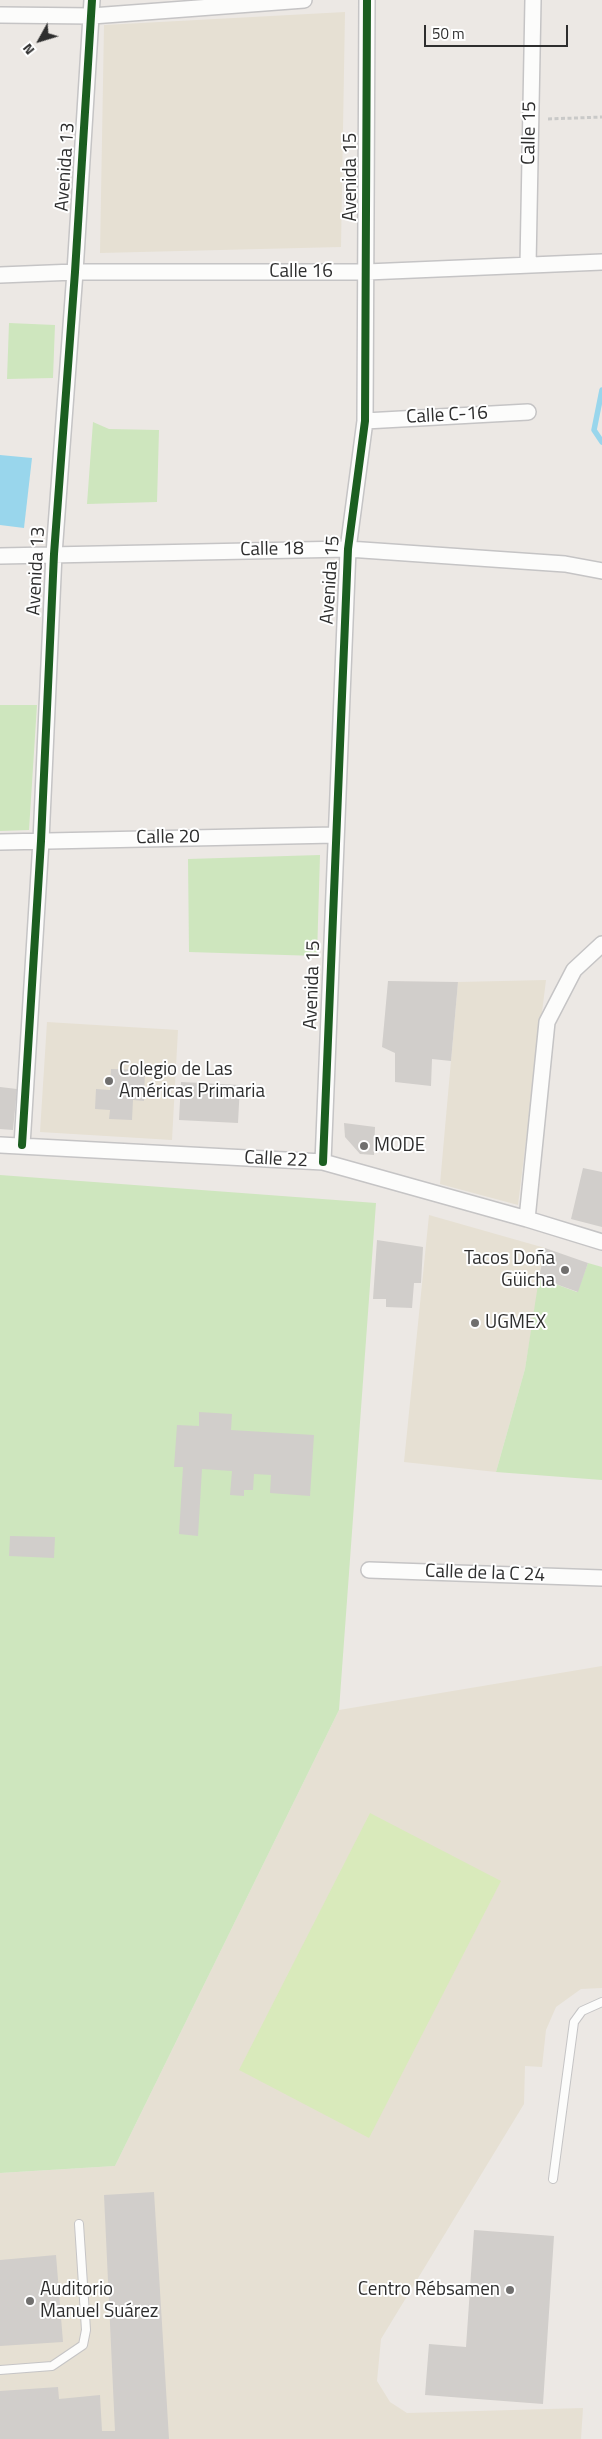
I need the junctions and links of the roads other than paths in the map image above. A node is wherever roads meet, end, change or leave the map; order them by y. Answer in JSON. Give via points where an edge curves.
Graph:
{"nodes":[{"id":1,"x":92,"y":0,"type":"edge"},
{"id":2,"x":304,"y":0,"type":"edge"},
{"id":3,"x":367,"y":0,"type":"edge"},
{"id":4,"x":533,"y":0,"type":"edge"},
{"id":5,"x":0,"y":15,"type":"edge"},
{"id":6,"x":92,"y":16,"type":"junction"},
{"id":7,"x":602,"y":262,"type":"edge"},
{"id":8,"x":528,"y":265,"type":"junction"},
{"id":9,"x":75,"y":272,"type":"junction"},
{"id":10,"x":367,"y":272,"type":"junction"},
{"id":11,"x":0,"y":275,"type":"edge"},
{"id":12,"x":528,"y":412,"type":"dead end"},
{"id":13,"x":365,"y":421,"type":"junction"},
{"id":14,"x":348,"y":549,"type":"junction"},
{"id":15,"x":54,"y":554,"type":"junction"},
{"id":16,"x":0,"y":556,"type":"edge"},
{"id":17,"x":602,"y":571,"type":"edge"},
{"id":18,"x":335,"y":835,"type":"junction"},
{"id":19,"x":41,"y":841,"type":"junction"},
{"id":20,"x":0,"y":842,"type":"edge"},
{"id":21,"x":602,"y":944,"type":"edge"},
{"id":22,"x":0,"y":1144,"type":"edge"},
{"id":23,"x":22,"y":1145,"type":"junction"},
{"id":24,"x":323,"y":1162,"type":"junction"},
{"id":25,"x":527,"y":1219,"type":"junction"},
{"id":26,"x":602,"y":1242,"type":"edge"},
{"id":27,"x":369,"y":1570,"type":"dead end"},
{"id":28,"x":602,"y":1578,"type":"edge"},
{"id":29,"x":602,"y":2002,"type":"edge"},
{"id":30,"x":553,"y":2179,"type":"dead end"},
{"id":31,"x":79,"y":2224,"type":"dead end"},
{"id":32,"x":0,"y":2370,"type":"edge"}],
"edges":[{"from":1,"to":6,"type":"street","name":"Avenida 13"},
{"from":2,"to":6,"type":"street"},
{"from":3,"to":10,"type":"street","name":"Avenida 15"},
{"from":4,"to":8,"type":"street","name":"Calle 15"},
{"from":5,"to":6,"type":"street"},
{"from":6,"to":9,"type":"street","name":"Avenida 13"},
{"from":7,"to":8,"type":"street","name":"Calle 16"},
{"from":8,"to":10,"type":"street","name":"Calle 16"},
{"from":9,"to":10,"type":"street","name":"Calle 16"},
{"from":9,"to":11,"type":"street","name":"Calle 16"},
{"from":9,"to":15,"type":"street","name":"Avenida 13"},
{"from":10,"to":13,"type":"street","name":"Avenida 15"},
{"from":12,"to":13,"type":"street","name":"Calle C-16"},
{"from":13,"to":14,"type":"street","name":"Avenida 15"},
{"from":14,"to":15,"type":"street","name":"Calle 18"},
{"from":14,"to":17,"type":"street","name":"Calle 18","via":[[565,564]]},
{"from":14,"to":18,"type":"street","name":"Avenida 15"},
{"from":15,"to":16,"type":"street","name":"Calle 18"},
{"from":15,"to":19,"type":"street","name":"Avenida 13"},
{"from":18,"to":19,"type":"street","name":"Calle 20"},
{"from":18,"to":24,"type":"street","name":"Avenida 15"},
{"from":19,"to":20,"type":"street","name":"Calle 20"},
{"from":19,"to":23,"type":"street","name":"Avenida 13"},
{"from":21,"to":25,"type":"street","via":[[574,970],[547,1022]]},
{"from":22,"to":23,"type":"street","name":"Calle 22"},
{"from":23,"to":24,"type":"street","name":"Calle 22"},
{"from":24,"to":25,"type":"street","name":"Calle 22"},
{"from":25,"to":26,"type":"street","name":"Calle 22"},
{"from":27,"to":28,"type":"street","name":"Calle de la C 24"},
{"from":29,"to":30,"type":"lane","via":[[582,2011],[574,2022]]},
{"from":31,"to":32,"type":"lane","via":[[86,2330],[83,2344],[52,2366]]}]}
